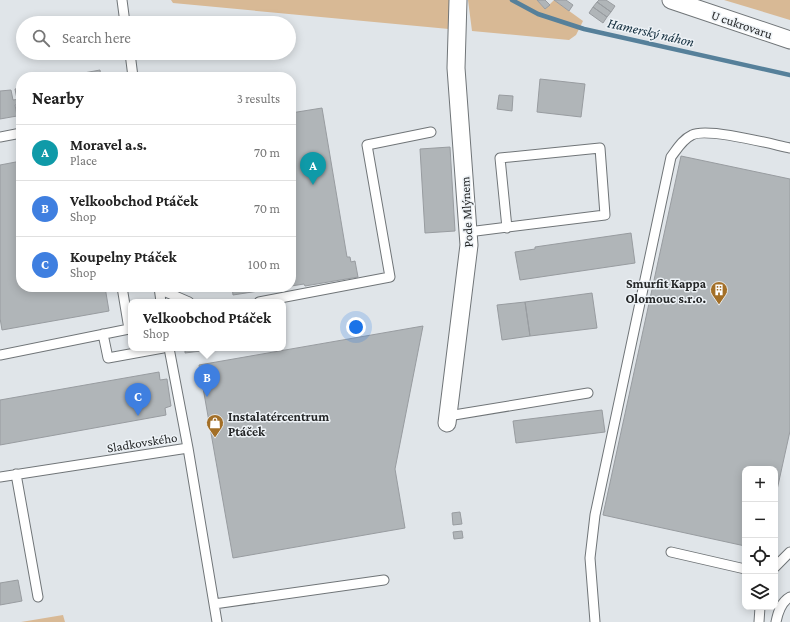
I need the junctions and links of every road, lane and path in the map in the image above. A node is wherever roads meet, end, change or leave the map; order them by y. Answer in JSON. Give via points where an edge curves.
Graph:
{"nodes":[{"id":1,"x":122,"y":0,"type":"edge"},
{"id":2,"x":458,"y":0,"type":"edge"},
{"id":3,"x":671,"y":0,"type":"edge"},
{"id":4,"x":124,"y":16,"type":"edge"},
{"id":5,"x":790,"y":40,"type":"edge"},
{"id":6,"x":131,"y":60,"type":"edge"},
{"id":7,"x":133,"y":72,"type":"edge"},
{"id":8,"x":431,"y":132,"type":"dead end"},
{"id":9,"x":16,"y":134,"type":"edge"},
{"id":10,"x":0,"y":137,"type":"edge"},
{"id":11,"x":790,"y":148,"type":"edge"},
{"id":12,"x":507,"y":228,"type":"junction"},
{"id":13,"x":468,"y":232,"type":"junction"},
{"id":14,"x":123,"y":292,"type":"edge"},
{"id":15,"x":168,"y":292,"type":"edge"},
{"id":16,"x":183,"y":299,"type":"edge"},
{"id":17,"x":275,"y":299,"type":"edge"},
{"id":18,"x":128,"y":323,"type":"edge"},
{"id":19,"x":128,"y":329,"type":"edge"},
{"id":20,"x":103,"y":334,"type":"junction"},
{"id":21,"x":146,"y":351,"type":"edge"},
{"id":22,"x":170,"y":351,"type":"edge"},
{"id":23,"x":0,"y":355,"type":"edge"},
{"id":24,"x":588,"y":393,"type":"dead end"},
{"id":25,"x":448,"y":420,"type":"joint"},
{"id":26,"x":188,"y":448,"type":"junction"},
{"id":27,"x":16,"y":474,"type":"junction"},
{"id":28,"x":0,"y":477,"type":"edge"},
{"id":29,"x":670,"y":552,"type":"dead end"},
{"id":30,"x":790,"y":552,"type":"edge"},
{"id":31,"x":778,"y":564,"type":"edge"},
{"id":32,"x":742,"y":568,"type":"edge"},
{"id":33,"x":384,"y":580,"type":"dead end"},
{"id":34,"x":38,"y":596,"type":"dead end"},
{"id":35,"x":790,"y":597,"type":"edge"},
{"id":36,"x":214,"y":604,"type":"junction"},
{"id":37,"x":760,"y":610,"type":"edge"},
{"id":38,"x":217,"y":622,"type":"edge"},
{"id":39,"x":595,"y":622,"type":"edge"},
{"id":40,"x":759,"y":622,"type":"edge"},
{"id":41,"x":776,"y":622,"type":"edge"}],
"edges":[{"from":1,"to":4,"type":"lane"},
{"from":2,"to":13,"type":"street","name":"Pode Mlýnem","via":[[456,68]]},
{"from":3,"to":5,"type":"street","name":"U cukrovaru"},
{"from":6,"to":7,"type":"lane"},
{"from":8,"to":17,"type":"lane","via":[[367,145],[390,277]]},
{"from":9,"to":10,"type":"lane"},
{"from":11,"to":39,"type":"lane","via":[[716,133],[693,134],[680,144],[671,157],[595,515],[590,558]]},
{"from":12,"to":12,"type":"lane","via":[[500,158],[600,148],[605,215]]},
{"from":12,"to":13,"type":"lane"},
{"from":13,"to":25,"type":"street","name":"Pode Mlýnem","via":[[469,244]]},
{"from":14,"to":18,"type":"lane"},
{"from":15,"to":16,"type":"lane"},
{"from":19,"to":20,"type":"lane"},
{"from":20,"to":21,"type":"lane","via":[[108,358]]},
{"from":20,"to":23,"type":"lane"},
{"from":22,"to":26,"type":"lane","name":"Sladkovského"},
{"from":24,"to":25,"type":"lane"},
{"from":26,"to":27,"type":"lane","name":"Sladkovského"},
{"from":26,"to":36,"type":"lane"},
{"from":27,"to":28,"type":"lane","name":"Sladkovského"},
{"from":27,"to":34,"type":"lane"},
{"from":29,"to":32,"type":"lane"},
{"from":30,"to":31,"type":"lane"},
{"from":33,"to":36,"type":"lane"},
{"from":35,"to":41,"type":"lane","via":[[779,610]]},
{"from":36,"to":38,"type":"lane"},
{"from":37,"to":40,"type":"lane"}]}
